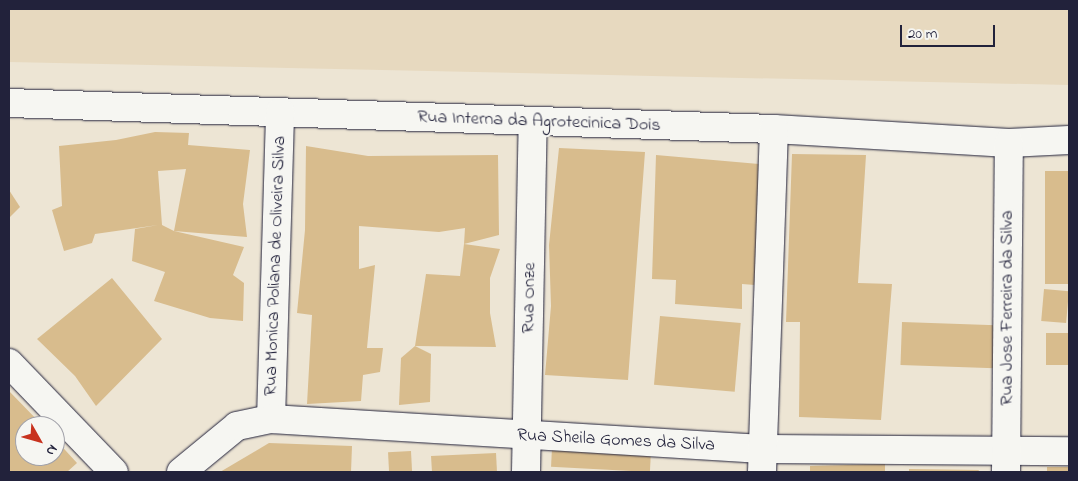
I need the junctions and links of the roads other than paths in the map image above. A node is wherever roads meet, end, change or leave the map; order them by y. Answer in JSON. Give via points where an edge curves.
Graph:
{"nodes":[{"id":1,"x":9,"y":103,"type":"edge"},
{"id":2,"x":280,"y":112,"type":"junction"},
{"id":3,"x":534,"y":123,"type":"junction"},
{"id":4,"x":774,"y":130,"type":"junction"},
{"id":5,"x":1069,"y":140,"type":"edge"},
{"id":6,"x":1009,"y":143,"type":"junction"},
{"id":7,"x":9,"y":363,"type":"edge"},
{"id":8,"x":272,"y":419,"type":"junction"},
{"id":9,"x":528,"y":436,"type":"junction"},
{"id":10,"x":1069,"y":451,"type":"edge"},
{"id":11,"x":762,"y":460,"type":"edge"},
{"id":12,"x":1006,"y":461,"type":"edge"},
{"id":13,"x":114,"y":472,"type":"edge"},
{"id":14,"x":181,"y":472,"type":"edge"},
{"id":15,"x":526,"y":472,"type":"edge"}],
"edges":[{"from":1,"to":2,"type":"street","name":"Rua Interna da Agrotecinica Dois"},
{"from":2,"to":3,"type":"street","name":"Rua Interna da Agrotecinica Dois"},
{"from":2,"to":8,"type":"street","name":"Rua Monica Poliana de Oliveira Silva"},
{"from":3,"to":4,"type":"street","name":"Rua Interna da Agrotecinica Dois"},
{"from":3,"to":9,"type":"street","name":"Rua Onze"},
{"from":4,"to":6,"type":"street","name":"Rua Interna da Agrotecinica Dois"},
{"from":4,"to":11,"type":"street"},
{"from":5,"to":6,"type":"street","name":"Rua Interna da Agrotecinica Dois"},
{"from":6,"to":12,"type":"street","name":"Rua Jose Ferreira da Silva"},
{"from":7,"to":13,"type":"street"},
{"from":8,"to":9,"type":"street","name":"Rua Sheila Gomes da Silva"},
{"from":8,"to":14,"type":"street","name":"Rua Sheila Gomes da Silva","via":[[237,426]]},
{"from":9,"to":11,"type":"street","name":"Rua Sheila Gomes da Silva"},
{"from":9,"to":15,"type":"street","name":"Rua Onze"},
{"from":10,"to":12,"type":"street","name":"Rua Sheila Gomes da Silva"},
{"from":11,"to":12,"type":"street","name":"Rua Sheila Gomes da Silva"}]}
